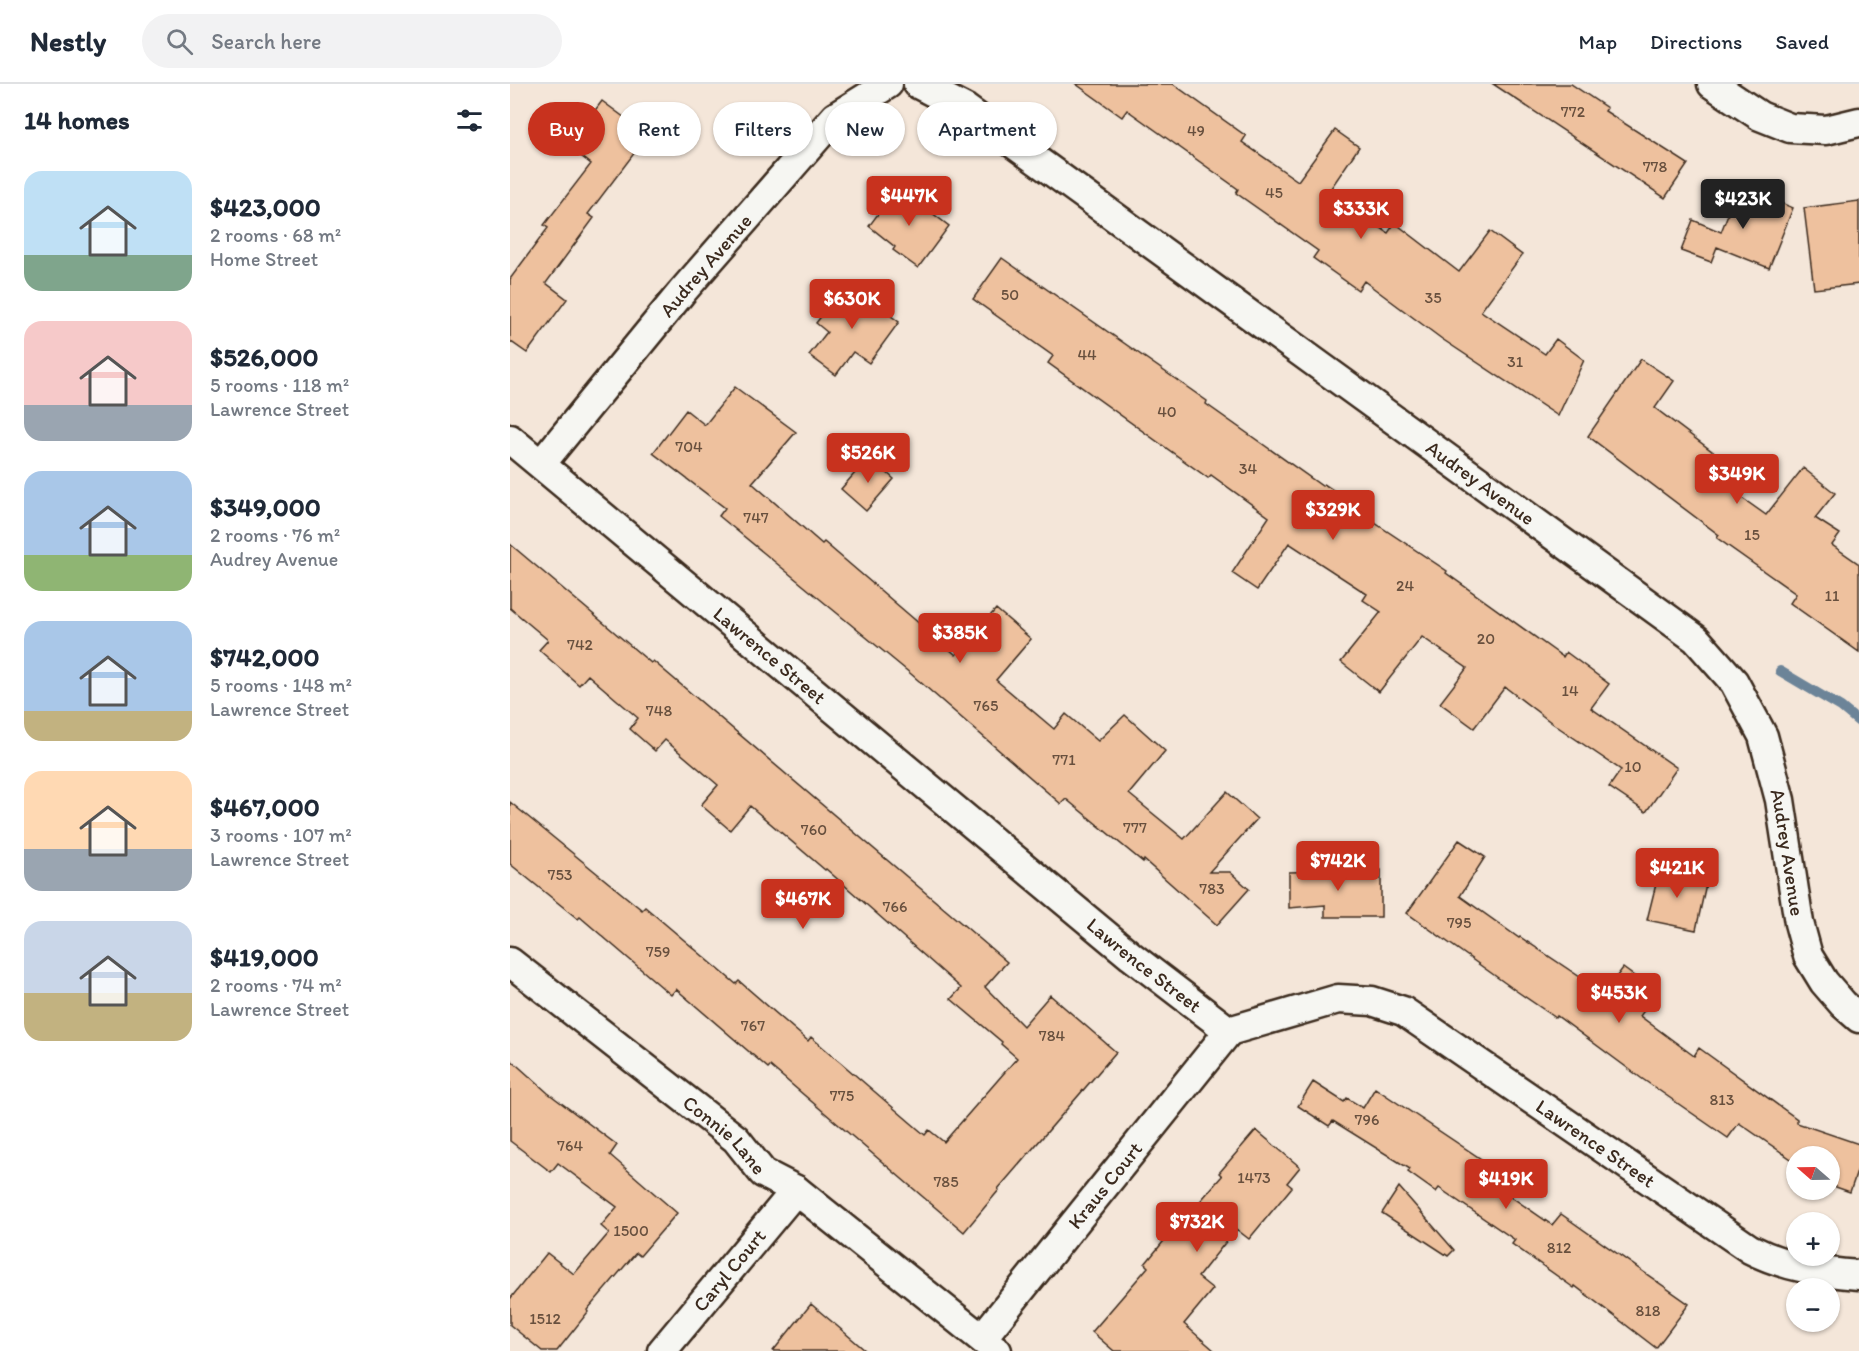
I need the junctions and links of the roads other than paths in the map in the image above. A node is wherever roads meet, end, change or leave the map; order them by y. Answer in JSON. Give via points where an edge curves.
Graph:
{"nodes":[{"id":1,"x":888,"y":84,"type":"edge"},
{"id":2,"x":918,"y":84,"type":"edge"},
{"id":3,"x":1712,"y":84,"type":"edge"},
{"id":4,"x":1859,"y":122,"type":"edge"},
{"id":5,"x":510,"y":439,"type":"edge"},
{"id":6,"x":541,"y":465,"type":"junction"},
{"id":7,"x":510,"y":962,"type":"edge"},
{"id":8,"x":1859,"y":1018,"type":"edge"},
{"id":9,"x":1229,"y":1031,"type":"junction"},
{"id":10,"x":796,"y":1190,"type":"junction"},
{"id":11,"x":1859,"y":1275,"type":"edge"},
{"id":12,"x":990,"y":1344,"type":"edge"},
{"id":13,"x":662,"y":1351,"type":"edge"}],
"edges":[{"from":1,"to":6,"type":"street","name":"Audrey Avenue","via":[[835,117],[681,293]]},
{"from":2,"to":8,"type":"street","name":"Audrey Avenue","via":[[966,109],[1696,639],[1734,682],[1763,736],[1780,800],[1799,923],[1808,956],[1842,1004]]},
{"from":3,"to":4,"type":"street","via":[[1760,116],[1790,128],[1826,130]]},
{"from":5,"to":6,"type":"street","name":"Lawrence Street"},
{"from":6,"to":9,"type":"street","name":"Lawrence Street","via":[[1131,956]]},
{"from":7,"to":10,"type":"street","name":"Connie Lane","via":[[736,1139],[763,1173]]},
{"from":9,"to":11,"type":"street","name":"Lawrence Street","via":[[1338,999],[1372,1001],[1403,1011],[1750,1249],[1802,1269]]},
{"from":9,"to":12,"type":"street","name":"Kraus Court"},
{"from":10,"to":12,"type":"street","name":"Connie Lane"},
{"from":10,"to":13,"type":"street","name":"Caryl Court"}]}
